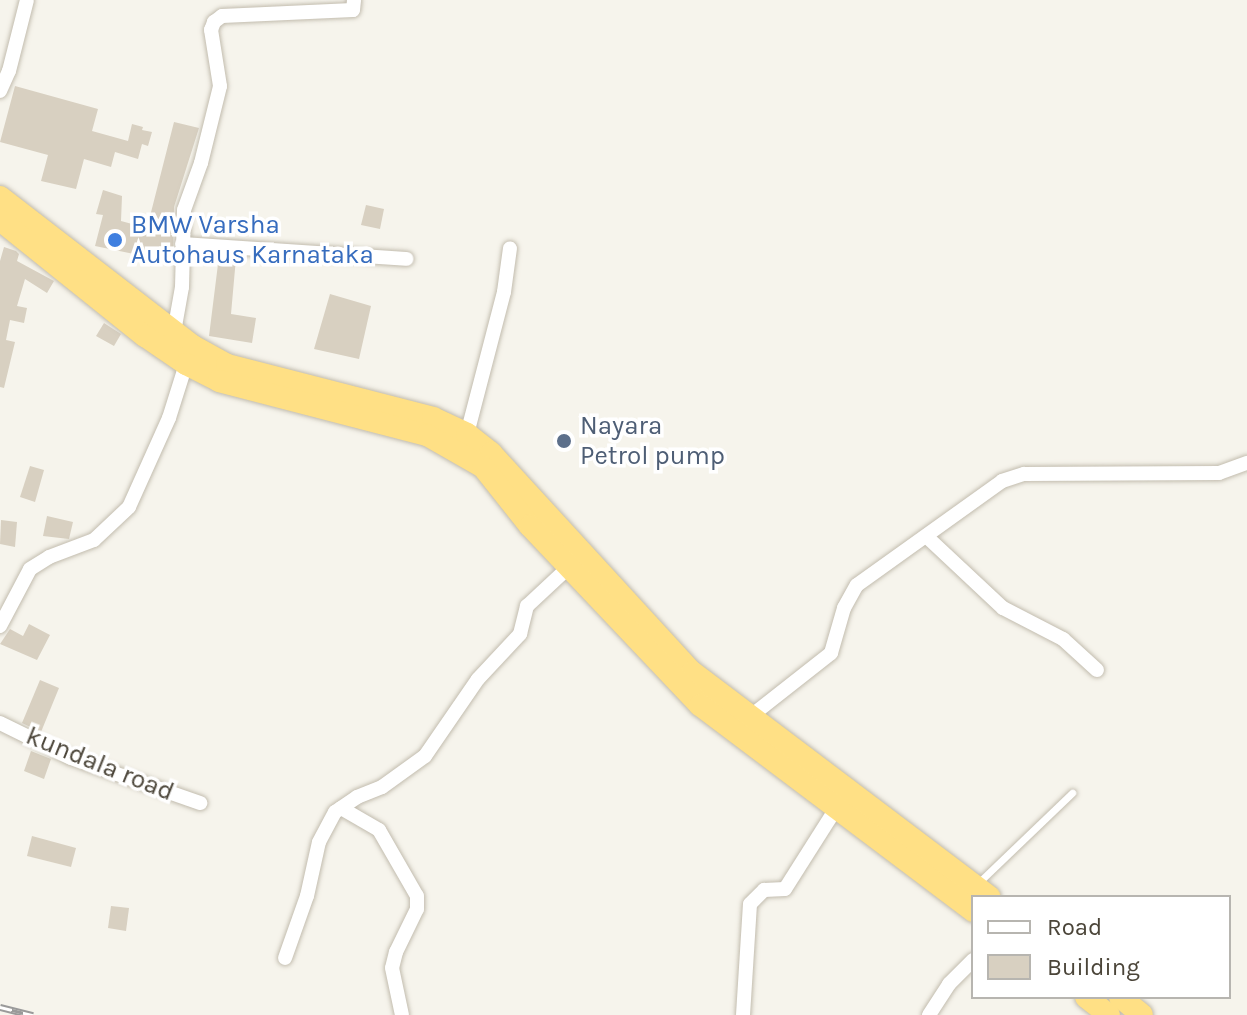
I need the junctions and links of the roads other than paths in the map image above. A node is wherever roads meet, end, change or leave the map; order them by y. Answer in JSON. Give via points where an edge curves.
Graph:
{"nodes":[{"id":1,"x":27,"y":0,"type":"edge"},
{"id":2,"x":354,"y":0,"type":"edge"},
{"id":3,"x":0,"y":91,"type":"edge"},
{"id":4,"x":0,"y":197,"type":"edge"},
{"id":5,"x":0,"y":220,"type":"edge"},
{"id":6,"x":182,"y":244,"type":"junction"},
{"id":7,"x":510,"y":248,"type":"dead end"},
{"id":8,"x":406,"y":259,"type":"dead end"},
{"id":9,"x":174,"y":332,"type":"junction"},
{"id":10,"x":186,"y":364,"type":"junction"},
{"id":11,"x":467,"y":434,"type":"junction"},
{"id":12,"x":1247,"y":463,"type":"edge"},
{"id":13,"x":927,"y":537,"type":"junction"},
{"id":14,"x":569,"y":567,"type":"junction"},
{"id":15,"x":0,"y":626,"type":"edge"},
{"id":16,"x":1097,"y":670,"type":"dead end"},
{"id":17,"x":751,"y":716,"type":"junction"},
{"id":18,"x":0,"y":723,"type":"edge"},
{"id":19,"x":1072,"y":793,"type":"dead end"},
{"id":20,"x":200,"y":803,"type":"dead end"},
{"id":21,"x":837,"y":807,"type":"junction"},
{"id":22,"x":341,"y":808,"type":"junction"},
{"id":23,"x":982,"y":892,"type":"edge"},
{"id":24,"x":971,"y":909,"type":"edge"},
{"id":25,"x":285,"y":958,"type":"dead end"},
{"id":26,"x":971,"y":962,"type":"edge"},
{"id":27,"x":1089,"y":999,"type":"edge"},
{"id":28,"x":1122,"y":999,"type":"edge"},
{"id":29,"x":402,"y":1015,"type":"edge"},
{"id":30,"x":743,"y":1015,"type":"edge"},
{"id":31,"x":929,"y":1015,"type":"edge"},
{"id":32,"x":1109,"y":1015,"type":"edge"},
{"id":33,"x":1142,"y":1015,"type":"edge"}],
"edges":[{"from":1,"to":3,"type":"street"},
{"from":2,"to":6,"type":"street","via":[[353,10],[222,16],[214,22],[220,86],[184,210]]},
{"from":4,"to":9,"type":"highway"},
{"from":5,"to":10,"type":"highway"},
{"from":6,"to":8,"type":"street"},
{"from":6,"to":9,"type":"street"},
{"from":7,"to":11,"type":"street","via":[[504,292]]},
{"from":9,"to":11,"type":"highway","via":[[227,365],[433,418]]},
{"from":10,"to":14,"type":"highway","via":[[253,393],[427,435],[483,467]]},
{"from":10,"to":15,"type":"street","via":[[169,418],[129,507],[94,540],[30,569]]},
{"from":11,"to":17,"type":"highway","via":[[491,453],[692,672]]},
{"from":12,"to":13,"type":"street","via":[[1219,473],[1024,474],[1002,481]]},
{"from":13,"to":16,"type":"street","via":[[1003,608],[1063,639]]},
{"from":13,"to":17,"type":"street","via":[[857,585],[831,653]]},
{"from":14,"to":21,"type":"highway","via":[[700,705]]},
{"from":14,"to":22,"type":"street","via":[[527,606],[520,634],[478,679],[425,756]]},
{"from":17,"to":23,"type":"highway"},
{"from":18,"to":20,"type":"street","name":"kundala road","via":[[71,758]]},
{"from":19,"to":23,"type":"lane"},
{"from":21,"to":24,"type":"highway"},
{"from":21,"to":30,"type":"street","via":[[785,889],[764,890],[750,904]]},
{"from":22,"to":25,"type":"street","via":[[319,842]]},
{"from":22,"to":29,"type":"street","via":[[379,830],[417,896],[417,909],[392,968]]},
{"from":26,"to":31,"type":"street"},
{"from":27,"to":32,"type":"highway"},
{"from":28,"to":33,"type":"highway"}]}
